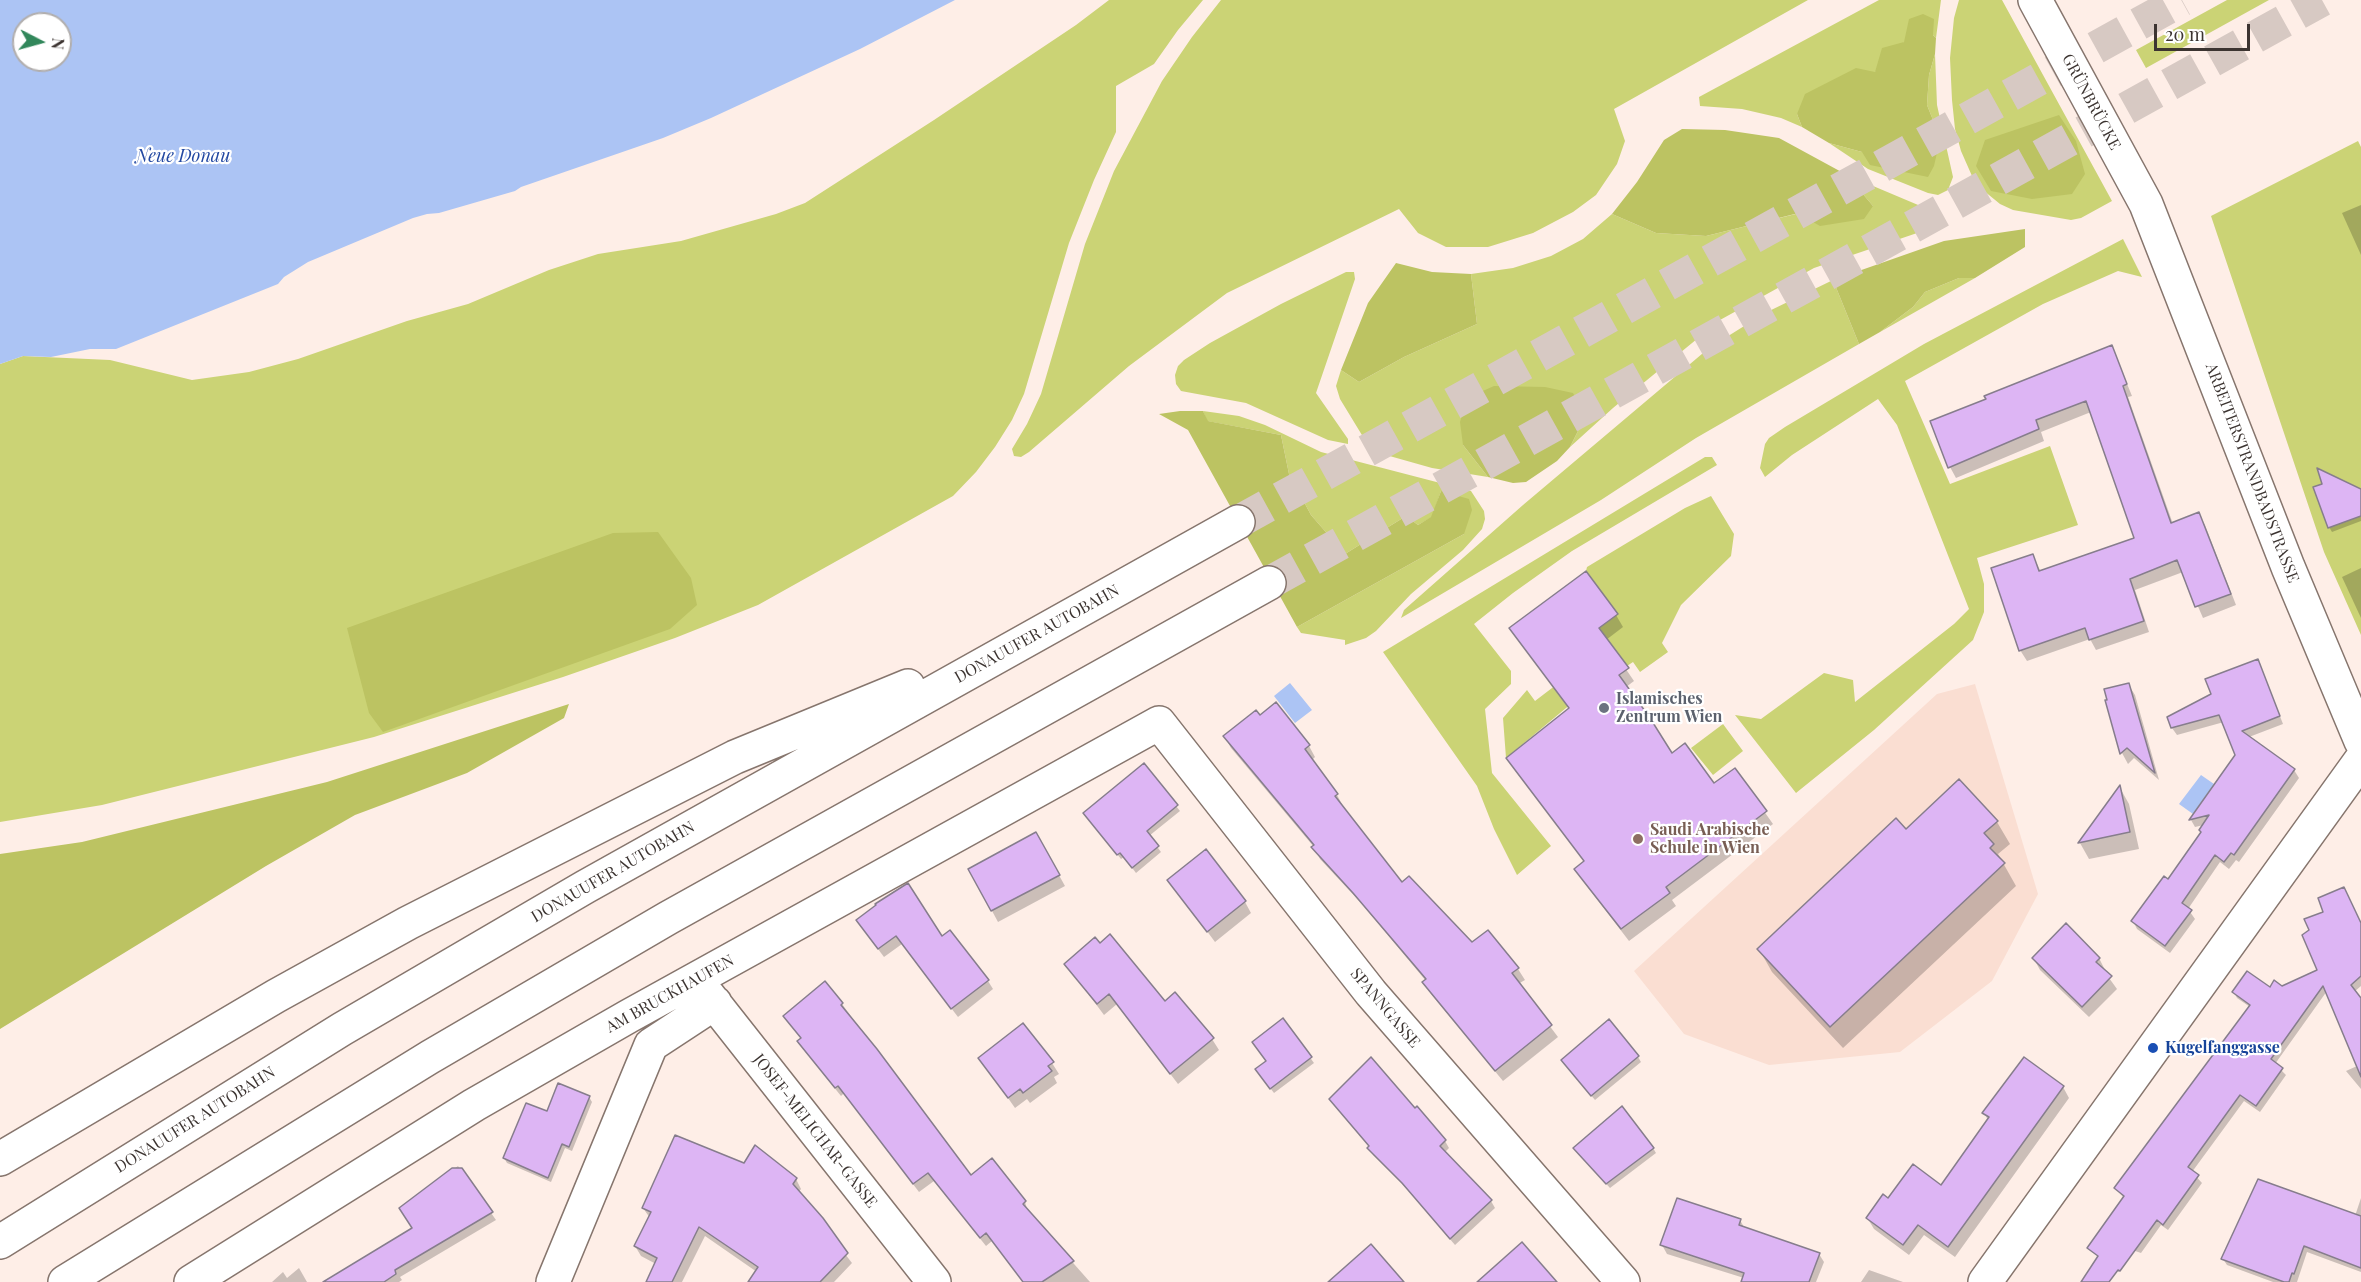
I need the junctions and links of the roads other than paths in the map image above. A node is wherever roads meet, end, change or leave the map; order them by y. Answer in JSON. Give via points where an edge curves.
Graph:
{"nodes":[{"id":1,"x":2036,"y":0,"type":"edge"},
{"id":2,"x":2146,"y":204,"type":"joint"},
{"id":3,"x":1238,"y":522,"type":"tunnel mouth"},
{"id":4,"x":1269,"y":583,"type":"tunnel mouth"},
{"id":5,"x":1043,"y":631,"type":"junction"},
{"id":6,"x":1159,"y":723,"type":"joint"},
{"id":7,"x":2361,"y":741,"type":"edge"},
{"id":8,"x":2361,"y":760,"type":"edge"},
{"id":9,"x":705,"y":992,"type":"junction"},
{"id":10,"x":629,"y":1016,"type":"junction"},
{"id":11,"x":651,"y":1045,"type":"junction"},
{"id":12,"x":0,"y":1159,"type":"edge"},
{"id":13,"x":0,"y":1242,"type":"edge"},
{"id":14,"x":65,"y":1282,"type":"edge"},
{"id":15,"x":190,"y":1282,"type":"edge"},
{"id":16,"x":553,"y":1282,"type":"edge"},
{"id":17,"x":934,"y":1282,"type":"edge"},
{"id":18,"x":1623,"y":1282,"type":"edge"},
{"id":19,"x":1985,"y":1282,"type":"edge"}],
"edges":[{"from":1,"to":2,"type":"main road","name":"GRÜNBRÜCKE"},
{"from":2,"to":7,"type":"main road","name":"ARBEITERSTRANDBADSTRASSE","via":[[2288,567]]},
{"from":3,"to":5,"type":"main road","name":"DONAUUFER AUTOBAHN"},
{"from":4,"to":14,"type":"main road","via":[[668,918],[399,1075]]},
{"from":5,"to":12,"type":"main road","via":[[735,757],[408,923]]},
{"from":5,"to":13,"type":"main road","name":"DONAUUFER AUTOBAHN","via":[[585,887],[342,1029]]},
{"from":6,"to":9,"type":"main road","name":"AM BRUCKHAUFEN"},
{"from":6,"to":18,"type":"main road","name":"SPANNGASSE","via":[[1371,993]]},
{"from":8,"to":19,"type":"main road"},
{"from":9,"to":10,"type":"main road","name":"AM BRUCKHAUFEN"},
{"from":9,"to":11,"type":"main road"},
{"from":9,"to":17,"type":"main road","name":"JOSEF-MELICHAR-GASSE"},
{"from":10,"to":11,"type":"main road"},
{"from":10,"to":15,"type":"main road","name":"AM BRUCKHAUFEN","via":[[474,1105]]},
{"from":11,"to":16,"type":"main road"}]}
